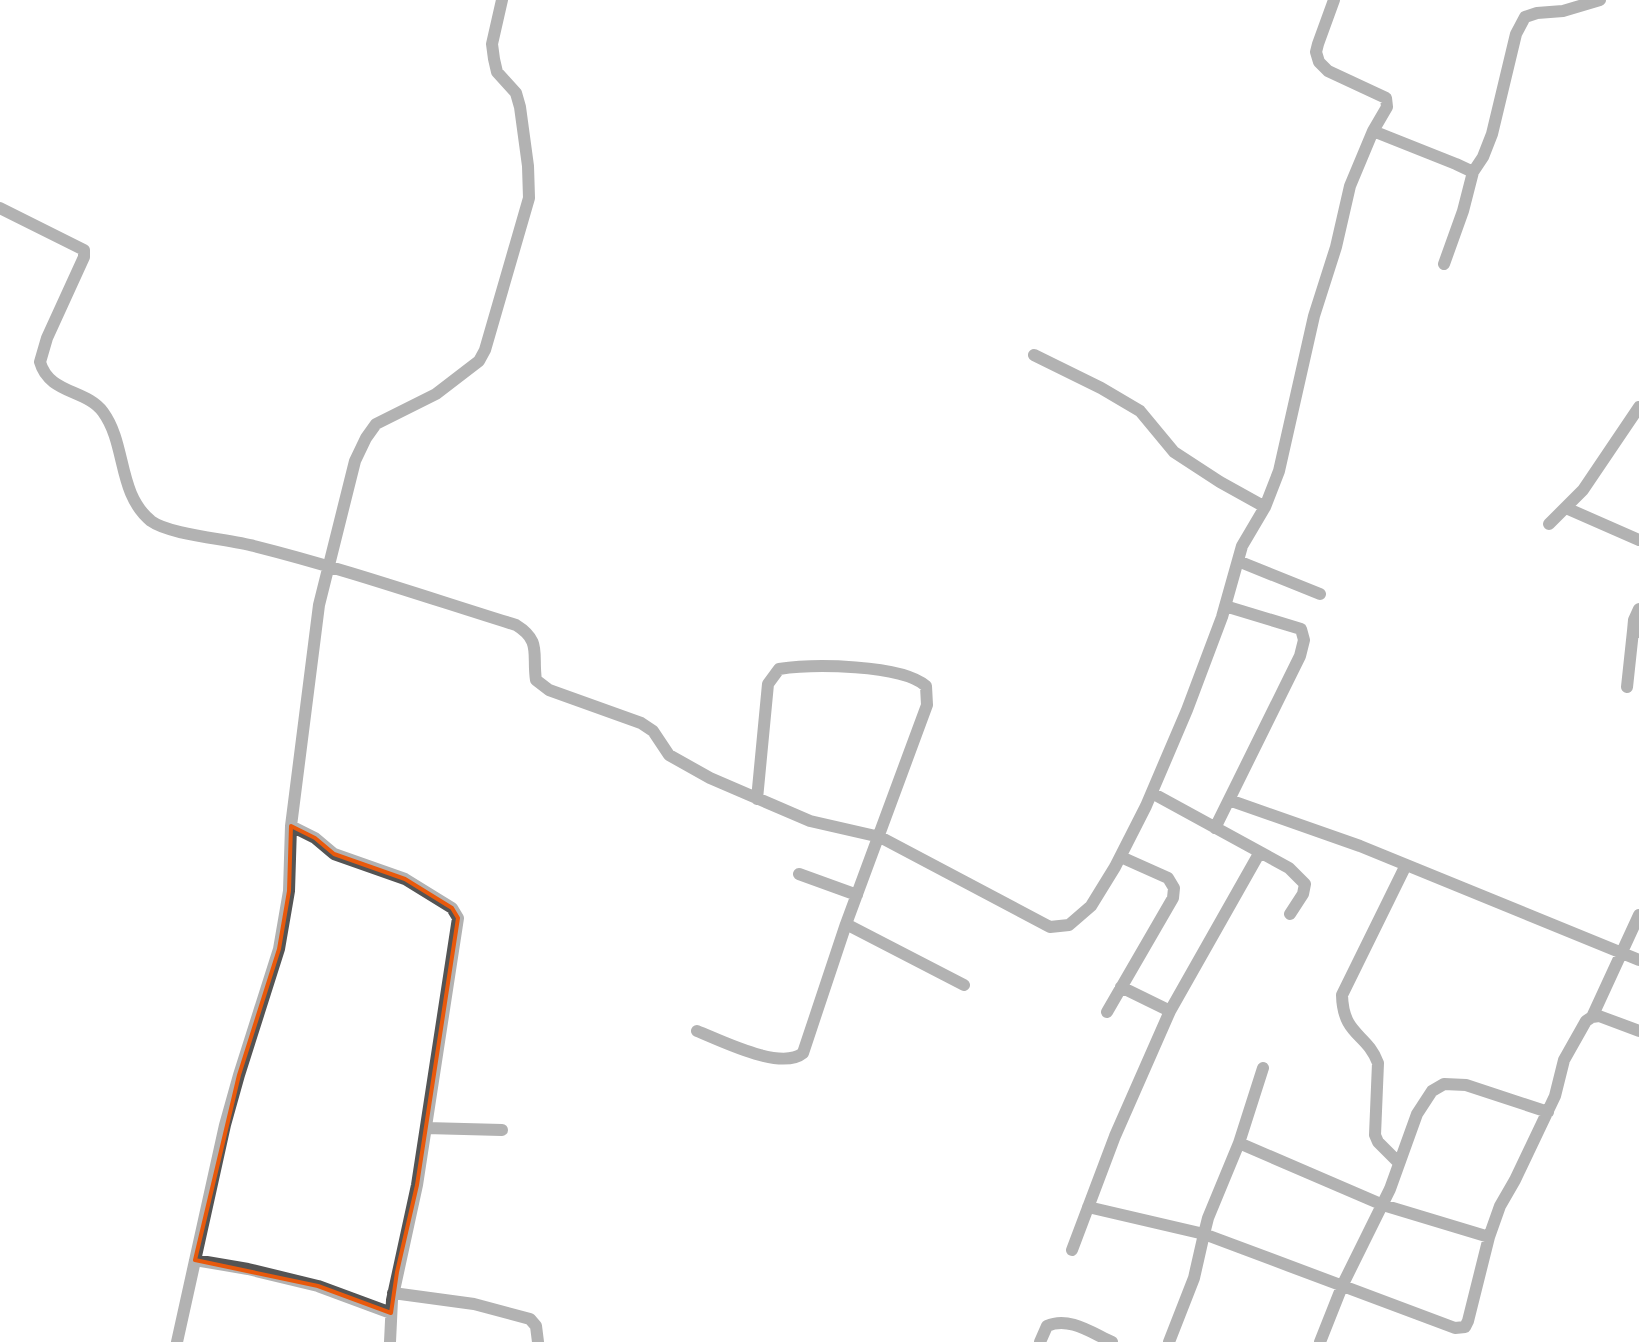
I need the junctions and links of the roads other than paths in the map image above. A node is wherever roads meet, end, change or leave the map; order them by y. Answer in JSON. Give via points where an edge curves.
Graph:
{"nodes":[{"id":1,"x":502,"y":0,"type":"edge"},
{"id":2,"x":1334,"y":0,"type":"edge"},
{"id":3,"x":1600,"y":0,"type":"edge"},
{"id":4,"x":1374,"y":131,"type":"junction"},
{"id":5,"x":1473,"y":172,"type":"junction"},
{"id":6,"x":0,"y":208,"type":"edge"},
{"id":7,"x":1444,"y":264,"type":"dead end"},
{"id":8,"x":1034,"y":355,"type":"dead end"},
{"id":9,"x":1639,"y":407,"type":"edge"},
{"id":10,"x":1265,"y":507,"type":"junction"},
{"id":11,"x":1566,"y":508,"type":"junction"},
{"id":12,"x":1549,"y":524,"type":"dead end"},
{"id":13,"x":1639,"y":540,"type":"edge"},
{"id":14,"x":1238,"y":561,"type":"junction"},
{"id":15,"x":328,"y":568,"type":"junction"},
{"id":16,"x":1320,"y":594,"type":"dead end"},
{"id":17,"x":1225,"y":606,"type":"junction"},
{"id":18,"x":1639,"y":609,"type":"edge"},
{"id":19,"x":1636,"y":632,"type":"edge"},
{"id":20,"x":1627,"y":687,"type":"dead end"},
{"id":21,"x":1152,"y":792,"type":"junction"},
{"id":22,"x":757,"y":798,"type":"junction"},
{"id":23,"x":1229,"y":800,"type":"junction"},
{"id":24,"x":291,"y":826,"type":"junction"},
{"id":25,"x":1215,"y":828,"type":"junction"},
{"id":26,"x":880,"y":837,"type":"junction"},
{"id":27,"x":1260,"y":852,"type":"junction"},
{"id":28,"x":1120,"y":857,"type":"junction"},
{"id":29,"x":1406,"y":865,"type":"junction"},
{"id":30,"x":799,"y":874,"type":"dead end"},
{"id":31,"x":858,"y":895,"type":"junction"},
{"id":32,"x":1290,"y":914,"type":"dead end"},
{"id":33,"x":1639,"y":915,"type":"edge"},
{"id":34,"x":846,"y":924,"type":"junction"},
{"id":35,"x":1622,"y":952,"type":"junction"},
{"id":36,"x":1639,"y":960,"type":"edge"},
{"id":37,"x":964,"y":985,"type":"dead end"},
{"id":38,"x":1121,"y":987,"type":"junction"},
{"id":39,"x":1170,"y":1011,"type":"junction"},
{"id":40,"x":1106,"y":1012,"type":"dead end"},
{"id":41,"x":1592,"y":1017,"type":"junction"},
{"id":42,"x":1639,"y":1031,"type":"edge"},
{"id":43,"x":697,"y":1032,"type":"dead end"},
{"id":44,"x":1263,"y":1068,"type":"dead end"},
{"id":45,"x":1548,"y":1112,"type":"junction"},
{"id":46,"x":426,"y":1128,"type":"junction"},
{"id":47,"x":502,"y":1130,"type":"dead end"},
{"id":48,"x":1240,"y":1143,"type":"junction"},
{"id":49,"x":1399,"y":1163,"type":"junction"},
{"id":50,"x":1383,"y":1205,"type":"junction"},
{"id":51,"x":1088,"y":1207,"type":"junction"},
{"id":52,"x":1204,"y":1234,"type":"junction"},
{"id":53,"x":1489,"y":1237,"type":"junction"},
{"id":54,"x":1072,"y":1250,"type":"dead end"},
{"id":55,"x":195,"y":1260,"type":"junction"},
{"id":56,"x":1343,"y":1284,"type":"junction"},
{"id":57,"x":393,"y":1293,"type":"junction"},
{"id":58,"x":391,"y":1313,"type":"junction"},
{"id":59,"x":177,"y":1342,"type":"edge"},
{"id":60,"x":390,"y":1342,"type":"edge"},
{"id":61,"x":538,"y":1342,"type":"edge"},
{"id":62,"x":1040,"y":1342,"type":"edge"},
{"id":63,"x":1112,"y":1342,"type":"edge"},
{"id":64,"x":1169,"y":1342,"type":"edge"},
{"id":65,"x":1320,"y":1342,"type":"edge"}],
"edges":[{"from":1,"to":15,"type":"street","via":[[492,44],[494,59],[497,72],[516,93],[520,107],[529,198],[485,350],[479,360],[436,394],[376,424],[355,461]]},
{"from":2,"to":4,"type":"street","via":[[1316,52],[1319,62],[1328,71],[1386,98],[1387,107]]},
{"from":3,"to":5,"type":"street","via":[[1525,17],[1516,34],[1492,134]]},
{"from":4,"to":5,"type":"street"},
{"from":4,"to":10,"type":"street","via":[[1350,186],[1336,247],[1314,316],[1279,471]]},
{"from":5,"to":7,"type":"street"},
{"from":6,"to":15,"type":"street","via":[[84,250],[84,258],[47,338],[40,362],[48,380],[101,409],[110,423],[130,494],[152,522],[178,531],[254,546]]},
{"from":8,"to":10,"type":"street","via":[[1140,411],[1174,452]]},
{"from":9,"to":11,"type":"street","via":[[1583,490]]},
{"from":10,"to":14,"type":"street","via":[[1242,546]]},
{"from":11,"to":12,"type":"street"},
{"from":11,"to":13,"type":"street"},
{"from":14,"to":16,"type":"street"},
{"from":14,"to":17,"type":"street"},
{"from":15,"to":22,"type":"street","via":[[516,625],[531,636],[536,649],[536,680],[549,690],[641,723],[653,731],[669,755],[710,778]]},
{"from":15,"to":24,"type":"street","via":[[320,605]]},
{"from":17,"to":21,"type":"street","via":[[1187,710]]},
{"from":17,"to":23,"type":"street","via":[[1300,629],[1304,640],[1296,664]]},
{"from":18,"to":19,"type":"street","via":[[1634,620]]},
{"from":19,"to":20,"type":"street"},
{"from":21,"to":25,"type":"street"},
{"from":21,"to":28,"type":"street"},
{"from":22,"to":26,"type":"street","via":[[810,820]]},
{"from":22,"to":26,"type":"street","via":[[768,684],[779,669],[830,667],[874,670],[919,679],[926,686],[927,704]]},
{"from":23,"to":25,"type":"street"},
{"from":23,"to":29,"type":"street"},
{"from":24,"to":46,"type":"street","via":[[315,838],[334,854],[405,879],[456,912],[457,927]]},
{"from":24,"to":55,"type":"street","via":[[289,891],[279,949],[238,1075]]},
{"from":25,"to":27,"type":"street"},
{"from":26,"to":28,"type":"street","via":[[1050,927],[1069,925],[1091,906]]},
{"from":26,"to":31,"type":"street"},
{"from":27,"to":32,"type":"street","via":[[1289,868],[1304,882],[1303,894]]},
{"from":27,"to":39,"type":"street"},
{"from":28,"to":38,"type":"street","via":[[1168,878],[1174,888],[1173,898]]},
{"from":29,"to":35,"type":"street"},
{"from":29,"to":49,"type":"street","via":[[1342,995],[1342,1011],[1349,1027],[1378,1063],[1374,1123],[1378,1142]]},
{"from":30,"to":31,"type":"street"},
{"from":31,"to":34,"type":"street"},
{"from":33,"to":35,"type":"street"},
{"from":34,"to":37,"type":"street"},
{"from":34,"to":43,"type":"street","via":[[803,1054],[798,1058],[776,1060]]},
{"from":35,"to":36,"type":"street"},
{"from":35,"to":41,"type":"street"},
{"from":38,"to":39,"type":"street"},
{"from":38,"to":40,"type":"street"},
{"from":39,"to":51,"type":"street","via":[[1114,1136]]},
{"from":41,"to":42,"type":"street","via":[[1599,1016]]},
{"from":41,"to":45,"type":"street","via":[[1586,1021],[1564,1060]]},
{"from":44,"to":48,"type":"street"},
{"from":45,"to":49,"type":"street","via":[[1466,1085],[1444,1084],[1432,1090],[1417,1114]]},
{"from":45,"to":53,"type":"street","via":[[1500,1206]]},
{"from":46,"to":47,"type":"street"},
{"from":46,"to":57,"type":"street","via":[[418,1185]]},
{"from":48,"to":50,"type":"street"},
{"from":48,"to":52,"type":"street"},
{"from":49,"to":50,"type":"street"},
{"from":50,"to":53,"type":"street"},
{"from":50,"to":56,"type":"street"},
{"from":51,"to":52,"type":"street"},
{"from":51,"to":54,"type":"street"},
{"from":52,"to":56,"type":"street"},
{"from":52,"to":64,"type":"street","via":[[1194,1278]]},
{"from":53,"to":56,"type":"street","via":[[1465,1327],[1448,1327]]},
{"from":55,"to":58,"type":"street","via":[[318,1286]]},
{"from":55,"to":59,"type":"street"},
{"from":56,"to":65,"type":"street"},
{"from":57,"to":58,"type":"street"},
{"from":57,"to":61,"type":"street","via":[[474,1304],[530,1319],[536,1326]]},
{"from":58,"to":60,"type":"street"},
{"from":62,"to":63,"type":"street","via":[[1047,1326],[1057,1321],[1070,1323]]}]}
